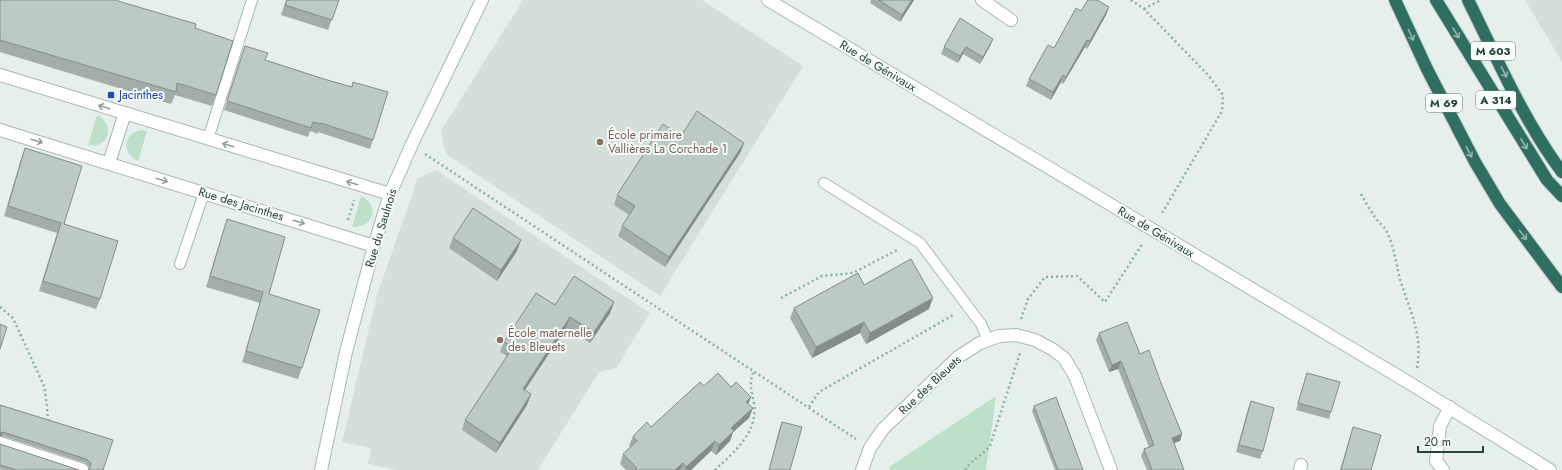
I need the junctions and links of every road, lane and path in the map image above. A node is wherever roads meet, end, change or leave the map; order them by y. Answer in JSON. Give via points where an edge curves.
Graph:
{"nodes":[{"id":1,"x":252,"y":0,"type":"edge"},
{"id":2,"x":482,"y":0,"type":"edge"},
{"id":3,"x":768,"y":0,"type":"edge"},
{"id":4,"x":982,"y":0,"type":"edge"},
{"id":5,"x":1131,"y":0,"type":"edge"},
{"id":6,"x":1161,"y":0,"type":"edge"},
{"id":7,"x":1395,"y":0,"type":"edge"},
{"id":8,"x":1436,"y":0,"type":"edge"},
{"id":9,"x":1468,"y":0,"type":"edge"},
{"id":10,"x":1144,"y":9,"type":"junction"},
{"id":11,"x":1011,"y":20,"type":"dead end"},
{"id":12,"x":0,"y":75,"type":"edge"},
{"id":13,"x":125,"y":113,"type":"junction"},
{"id":14,"x":0,"y":130,"type":"edge"},
{"id":15,"x":208,"y":139,"type":"junction"},
{"id":16,"x":412,"y":144,"type":"junction"},
{"id":17,"x":109,"y":163,"type":"junction"},
{"id":18,"x":1562,"y":172,"type":"edge"},
{"id":19,"x":824,"y":183,"type":"dead end"},
{"id":20,"x":359,"y":185,"type":"junction"},
{"id":21,"x":204,"y":193,"type":"junction"},
{"id":22,"x":390,"y":194,"type":"junction"},
{"id":23,"x":1361,"y":194,"type":"dead end"},
{"id":24,"x":1562,"y":196,"type":"edge"},
{"id":25,"x":1154,"y":227,"type":"junction"},
{"id":26,"x":907,"y":235,"type":"junction"},
{"id":27,"x":343,"y":236,"type":"junction"},
{"id":28,"x":374,"y":246,"type":"junction"},
{"id":29,"x":180,"y":264,"type":"dead end"},
{"id":30,"x":1562,"y":287,"type":"edge"},
{"id":31,"x":781,"y":298,"type":"dead end"},
{"id":32,"x":0,"y":307,"type":"edge"},
{"id":33,"x":968,"y":307,"type":"junction"},
{"id":34,"x":1019,"y":336,"type":"junction"},
{"id":35,"x":988,"y":340,"type":"junction"},
{"id":36,"x":754,"y":371,"type":"junction"},
{"id":37,"x":1411,"y":384,"type":"junction"},
{"id":38,"x":809,"y":407,"type":"junction"},
{"id":39,"x":1450,"y":407,"type":"junction"},
{"id":40,"x":46,"y":428,"type":"edge"},
{"id":41,"x":0,"y":442,"type":"edge"},
{"id":42,"x":870,"y":448,"type":"junction"},
{"id":43,"x":1547,"y":468,"type":"edge"},
{"id":44,"x":84,"y":469,"type":"edge"},
{"id":45,"x":321,"y":470,"type":"edge"},
{"id":46,"x":715,"y":470,"type":"edge"},
{"id":47,"x":862,"y":470,"type":"edge"},
{"id":48,"x":965,"y":470,"type":"edge"},
{"id":49,"x":1112,"y":470,"type":"edge"},
{"id":50,"x":1443,"y":470,"type":"edge"},
{"id":51,"x":1562,"y":470,"type":"edge"}],
"edges":[{"from":1,"to":15,"type":"lane"},
{"from":2,"to":16,"type":"street","name":"Rue du Saulnois"},
{"from":3,"to":25,"type":"street","name":"Rue de Génivaux"},
{"from":4,"to":11,"type":"street"},
{"from":5,"to":10,"type":"path"},
{"from":6,"to":10,"type":"path"},
{"from":7,"to":30,"type":"highway","number":"M 69","one_way":true,"via":[[1475,162],[1500,204]]},
{"from":8,"to":24,"type":"highway","number":"A 314","one_way":true,"via":[[1547,180]]},
{"from":9,"to":18,"type":"highway","number":"M 603","one_way":true,"via":[[1519,102]]},
{"from":10,"to":25,"type":"path","via":[[1208,74],[1223,95],[1222,111]]},
{"from":13,"to":12,"type":"street","one_way":true},
{"from":13,"to":15,"type":"street"},
{"from":13,"to":17,"type":"street"},
{"from":14,"to":17,"type":"street","name":"Rue des Jacinthes","one_way":true},
{"from":20,"to":15,"type":"street","one_way":true},
{"from":16,"to":22,"type":"street","name":"Rue du Saulnois"},
{"from":16,"to":36,"type":"path"},
{"from":17,"to":21,"type":"street","name":"Rue des Jacinthes","one_way":true},
{"from":19,"to":26,"type":"lane"},
{"from":20,"to":22,"type":"street"},
{"from":20,"to":27,"type":"path"},
{"from":21,"to":27,"type":"street","name":"Rue des Jacinthes","one_way":true},
{"from":21,"to":29,"type":"lane"},
{"from":22,"to":28,"type":"street","name":"Rue du Saulnois"},
{"from":23,"to":37,"type":"path","via":[[1387,231],[1418,332],[1417,368]]},
{"from":25,"to":34,"type":"path","via":[[1105,302],[1077,276],[1045,277],[1028,299]]},
{"from":25,"to":37,"type":"street","name":"Rue de Génivaux"},
{"from":26,"to":31,"type":"path","via":[[899,249],[853,273],[822,276]]},
{"from":26,"to":33,"type":"lane","via":[[920,243]]},
{"from":27,"to":28,"type":"street","name":"Rue des Jacinthes"},
{"from":28,"to":45,"type":"street","name":"Rue du Saulnois","via":[[346,352]]},
{"from":32,"to":40,"type":"path","via":[[13,318],[44,386],[48,421]]},
{"from":33,"to":35,"type":"lane","via":[[981,324]]},
{"from":33,"to":38,"type":"path","via":[[819,392]]},
{"from":34,"to":35,"type":"street","name":"Rue des Bleuets","via":[[999,336]]},
{"from":34,"to":48,"type":"path","via":[[1020,352],[990,446]]},
{"from":34,"to":49,"type":"street","name":"Rue des Bleuets","via":[[1052,348],[1064,358],[1075,376]]},
{"from":35,"to":42,"type":"street","name":"Rue des Bleuets","via":[[958,357],[883,429]]},
{"from":36,"to":38,"type":"path"},
{"from":36,"to":46,"type":"path","via":[[750,378],[753,420],[742,444]]},
{"from":37,"to":39,"type":"street","name":"Rue de Génivaux"},
{"from":38,"to":42,"type":"path"},
{"from":39,"to":43,"type":"street","name":"Rue de Génivaux"},
{"from":39,"to":50,"type":"street","via":[[1440,426],[1436,461]]},
{"from":41,"to":44,"type":"lane"},
{"from":42,"to":47,"type":"street","name":"Rue des Bleuets"},
{"from":43,"to":51,"type":"street","name":"Rue de Génivaux"}]}
